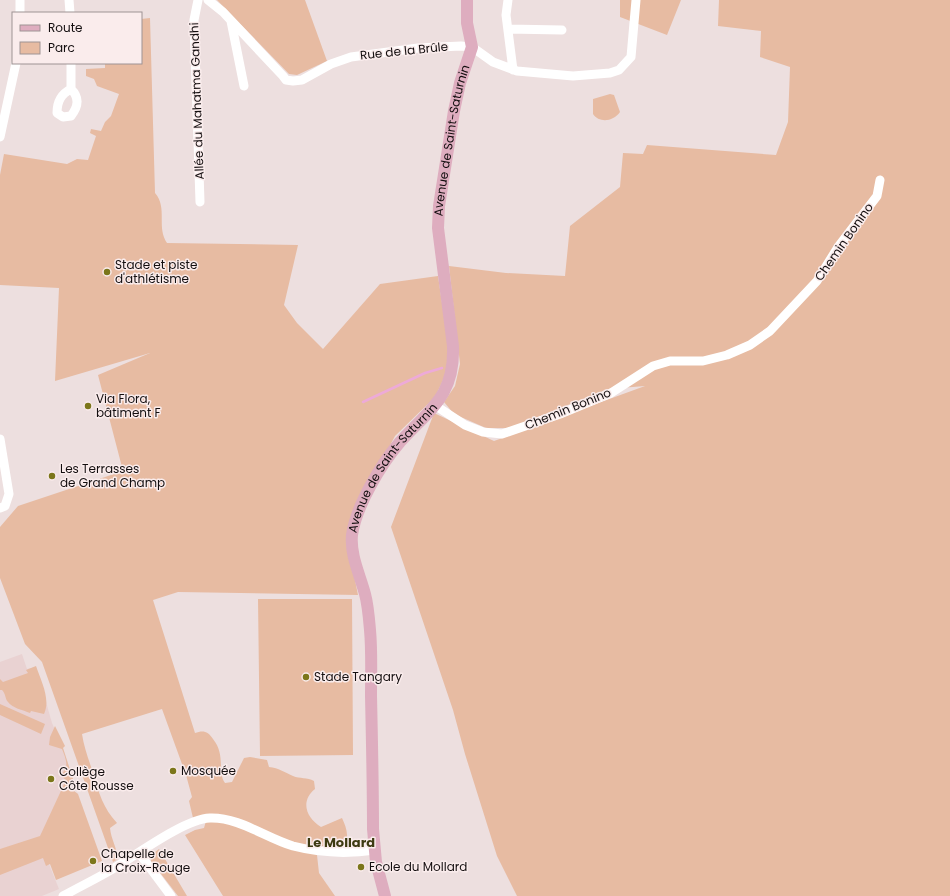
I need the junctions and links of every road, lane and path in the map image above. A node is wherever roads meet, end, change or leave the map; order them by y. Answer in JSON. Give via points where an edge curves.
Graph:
{"nodes":[{"id":1,"x":20,"y":0,"type":"edge"},
{"id":2,"x":69,"y":0,"type":"edge"},
{"id":3,"x":198,"y":0,"type":"edge"},
{"id":4,"x":208,"y":0,"type":"edge"},
{"id":5,"x":467,"y":0,"type":"edge"},
{"id":6,"x":508,"y":0,"type":"edge"},
{"id":7,"x":636,"y":0,"type":"edge"},
{"id":8,"x":20,"y":12,"type":"edge"},
{"id":9,"x":70,"y":12,"type":"edge"},
{"id":10,"x":231,"y":20,"type":"junction"},
{"id":11,"x":508,"y":29,"type":"junction"},
{"id":12,"x":562,"y":30,"type":"dead end"},
{"id":13,"x":472,"y":47,"type":"junction"},
{"id":14,"x":16,"y":64,"type":"edge"},
{"id":15,"x":72,"y":64,"type":"edge"},
{"id":16,"x":513,"y":70,"type":"junction"},
{"id":17,"x":244,"y":86,"type":"dead end"},
{"id":18,"x":71,"y":88,"type":"dead end"},
{"id":19,"x":0,"y":137,"type":"edge"},
{"id":20,"x":880,"y":180,"type":"dead end"},
{"id":21,"x":200,"y":202,"type":"dead end"},
{"id":22,"x":436,"y":406,"type":"junction"},
{"id":23,"x":0,"y":439,"type":"edge"},
{"id":24,"x":0,"y":508,"type":"edge"},
{"id":25,"x":375,"y":850,"type":"junction"},
{"id":26,"x":139,"y":853,"type":"junction"},
{"id":27,"x":63,"y":896,"type":"edge"},
{"id":28,"x":171,"y":896,"type":"edge"},
{"id":29,"x":385,"y":896,"type":"edge"}],
"edges":[{"from":1,"to":8,"type":"street"},
{"from":2,"to":9,"type":"street"},
{"from":3,"to":21,"type":"street","name":"Allée du Mahatma Gandhi","via":[[194,20]]},
{"from":4,"to":10,"type":"street","name":"Rue de la Brûle"},
{"from":5,"to":13,"type":"main road","via":[[467,23]]},
{"from":6,"to":11,"type":"street"},
{"from":7,"to":16,"type":"street","via":[[633,49],[631,56],[619,70],[573,76]]},
{"from":10,"to":13,"type":"street","name":"Rue de la Brûle","via":[[286,80],[294,81],[302,80],[331,64],[351,57],[418,48]]},
{"from":10,"to":17,"type":"street"},
{"from":11,"to":12,"type":"street"},
{"from":11,"to":16,"type":"street"},
{"from":13,"to":16,"type":"street","via":[[493,62]]},
{"from":13,"to":22,"type":"main road","name":"Avenue de Saint-Saturnin","via":[[457,96],[439,206],[438,228],[454,363],[446,390]]},
{"from":14,"to":19,"type":"street"},
{"from":15,"to":18,"type":"street"},
{"from":20,"to":22,"type":"street","name":"Chemin Bonino","via":[[877,196],[838,247],[817,281],[770,330],[750,345],[721,357],[703,361],[670,361],[653,366],[611,393],[502,434],[483,432],[465,425]]},
{"from":22,"to":25,"type":"main road","name":"Avenue de Saint-Saturnin","via":[[382,465],[360,509],[352,535],[353,554],[366,596],[370,630]]},
{"from":23,"to":24,"type":"street","via":[[9,494],[5,506]]},
{"from":25,"to":26,"type":"street","via":[[352,853],[304,848],[230,821],[209,818],[188,825]]},
{"from":25,"to":29,"type":"main road","name":"Avenue de Saint-Saturnin"},
{"from":26,"to":27,"type":"street"},
{"from":26,"to":28,"type":"street"}]}
